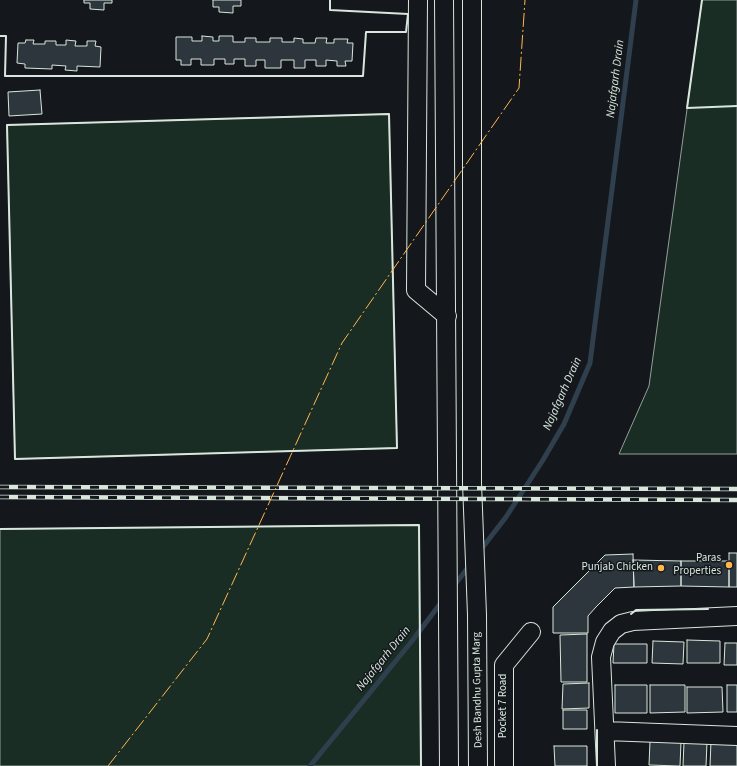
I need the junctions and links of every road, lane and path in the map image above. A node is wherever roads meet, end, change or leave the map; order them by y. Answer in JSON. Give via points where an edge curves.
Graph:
{"nodes":[{"id":1,"x":418,"y":0,"type":"edge"},
{"id":2,"x":444,"y":0,"type":"edge"},
{"id":3,"x":472,"y":0,"type":"edge"},
{"id":4,"x":447,"y":316,"type":"junction"},
{"id":5,"x":737,"y":616,"type":"edge"},
{"id":6,"x":531,"y":632,"type":"dead end"},
{"id":7,"x":606,"y":731,"type":"junction"},
{"id":8,"x":737,"y":736,"type":"edge"},
{"id":9,"x":449,"y":766,"type":"edge"},
{"id":10,"x":478,"y":766,"type":"edge"},
{"id":11,"x":504,"y":766,"type":"edge"},
{"id":12,"x":606,"y":766,"type":"edge"}],
"edges":[{"from":1,"to":4,"type":"street","via":[[416,290]]},
{"from":2,"to":4,"type":"street"},
{"from":3,"to":10,"type":"street","name":"Desh Bandhu Gupta Marg","via":[[472,483],[477,615]]},
{"from":4,"to":9,"type":"street"},
{"from":5,"to":7,"type":"street","via":[[633,620],[620,624],[612,631],[604,642],[601,657]]},
{"from":6,"to":11,"type":"street","name":"Pocket 7 Road","via":[[504,665]]},
{"from":7,"to":8,"type":"street"},
{"from":7,"to":12,"type":"street"}]}
